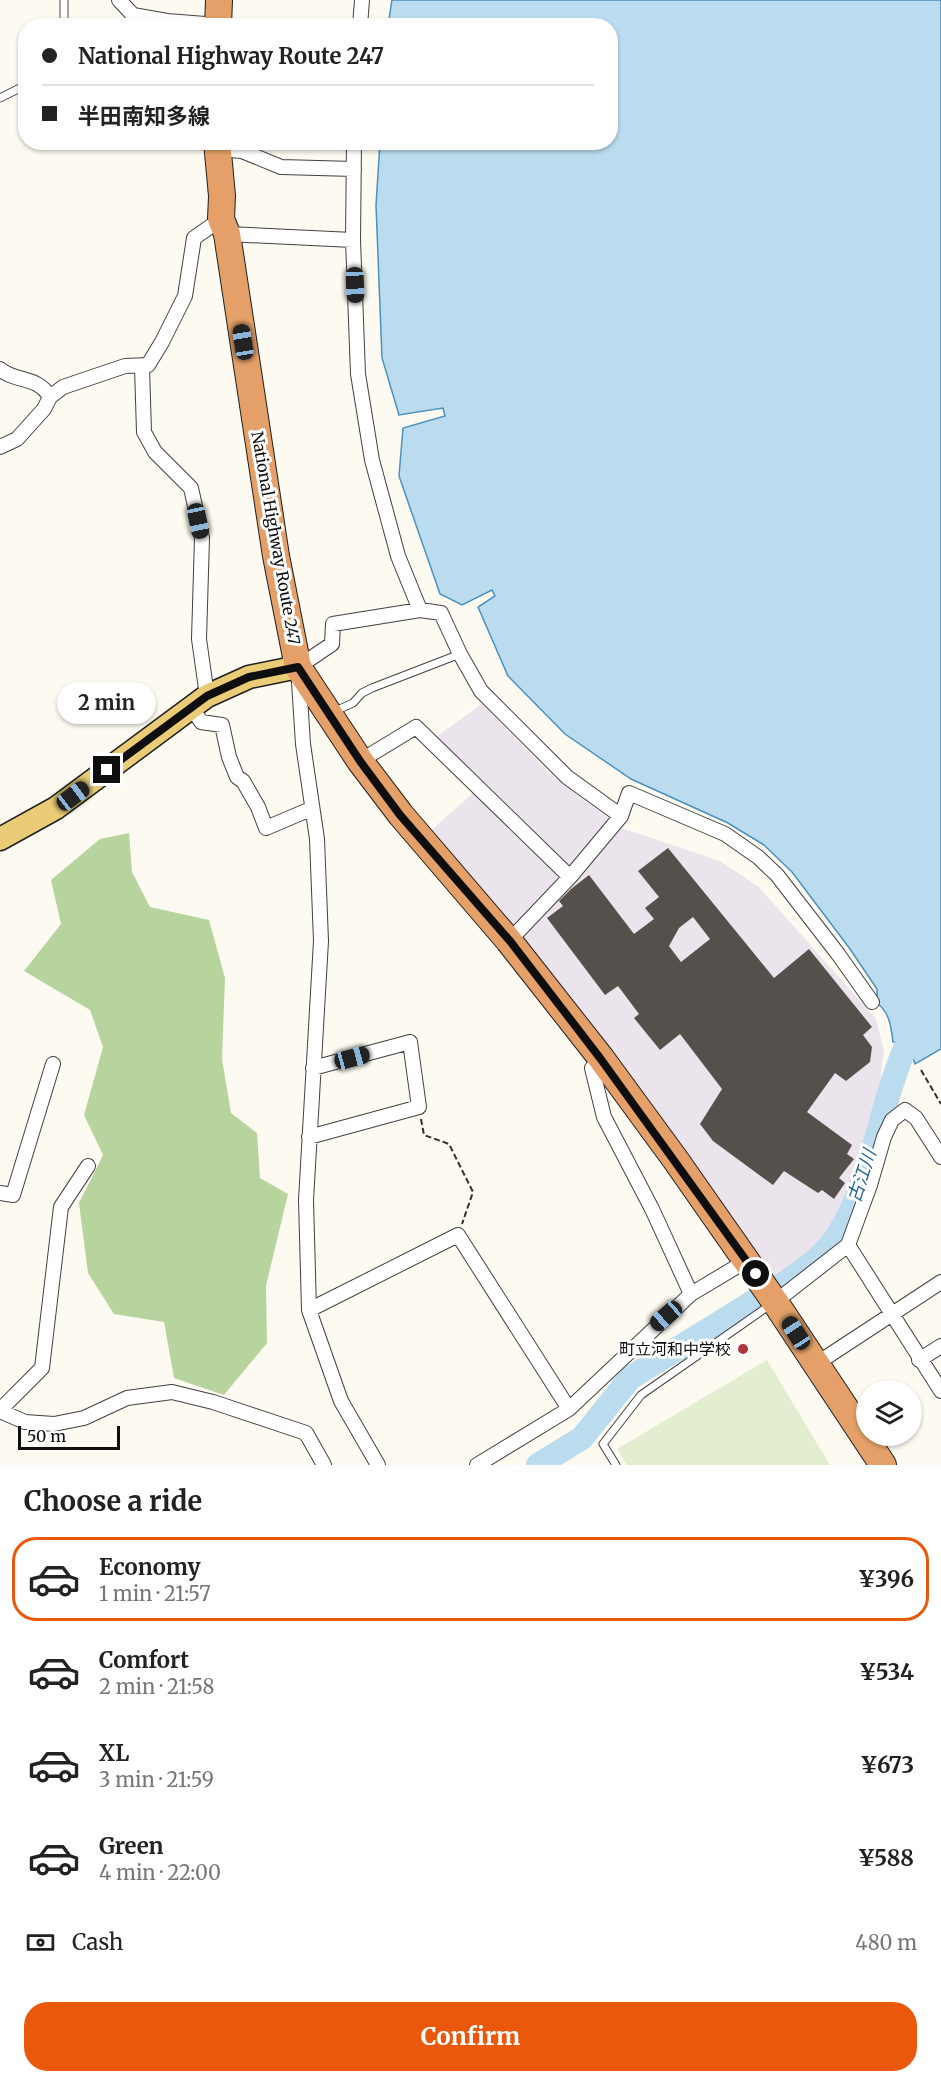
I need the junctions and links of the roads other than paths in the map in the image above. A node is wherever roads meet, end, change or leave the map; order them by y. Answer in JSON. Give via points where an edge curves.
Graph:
{"nodes":[{"id":1,"x":64,"y":0,"type":"edge"},
{"id":2,"x":120,"y":0,"type":"edge"},
{"id":3,"x":219,"y":0,"type":"edge"},
{"id":4,"x":362,"y":0,"type":"edge"},
{"id":5,"x":64,"y":18,"type":"edge"},
{"id":6,"x":150,"y":18,"type":"edge"},
{"id":7,"x":218,"y":18,"type":"edge"},
{"id":8,"x":361,"y":18,"type":"edge"},
{"id":9,"x":18,"y":89,"type":"edge"},
{"id":10,"x":0,"y":98,"type":"edge"},
{"id":11,"x":217,"y":150,"type":"edge"},
{"id":12,"x":237,"y":150,"type":"edge"},
{"id":13,"x":354,"y":150,"type":"edge"},
{"id":14,"x":354,"y":169,"type":"junction"},
{"id":15,"x":224,"y":226,"type":"junction"},
{"id":16,"x":353,"y":240,"type":"junction"},
{"id":17,"x":142,"y":367,"type":"junction"},
{"id":18,"x":0,"y":369,"type":"edge"},
{"id":19,"x":50,"y":397,"type":"junction"},
{"id":20,"x":0,"y":447,"type":"edge"},
{"id":21,"x":420,"y":610,"type":"junction"},
{"id":22,"x":460,"y":654,"type":"junction"},
{"id":23,"x":298,"y":667,"type":"junction"},
{"id":24,"x":199,"y":701,"type":"junction"},
{"id":25,"x":328,"y":715,"type":"junction"},
{"id":26,"x":360,"y":761,"type":"junction"},
{"id":27,"x":313,"y":811,"type":"junction"},
{"id":28,"x":621,"y":816,"type":"junction"},
{"id":29,"x":0,"y":839,"type":"edge"},
{"id":30,"x":570,"y":877,"type":"junction"},
{"id":31,"x":510,"y":941,"type":"junction"},
{"id":32,"x":872,"y":1002,"type":"dead end"},
{"id":33,"x":600,"y":1058,"type":"junction"},
{"id":34,"x":53,"y":1064,"type":"dead end"},
{"id":35,"x":313,"y":1068,"type":"junction"},
{"id":36,"x":309,"y":1137,"type":"junction"},
{"id":37,"x":941,"y":1157,"type":"edge"},
{"id":38,"x":88,"y":1166,"type":"dead end"},
{"id":39,"x":0,"y":1193,"type":"edge"},
{"id":40,"x":848,"y":1245,"type":"junction"},
{"id":41,"x":746,"y":1261,"type":"junction"},
{"id":42,"x":941,"y":1282,"type":"edge"},
{"id":43,"x":691,"y":1294,"type":"junction"},
{"id":44,"x":775,"y":1302,"type":"junction"},
{"id":45,"x":309,"y":1310,"type":"junction"},
{"id":46,"x":891,"y":1314,"type":"junction"},
{"id":47,"x":941,"y":1346,"type":"edge"},
{"id":48,"x":919,"y":1360,"type":"junction"},
{"id":49,"x":816,"y":1364,"type":"junction"},
{"id":50,"x":941,"y":1391,"type":"edge"},
{"id":51,"x":569,"y":1409,"type":"junction"},
{"id":52,"x":0,"y":1410,"type":"edge"},
{"id":53,"x":324,"y":1465,"type":"edge"},
{"id":54,"x":378,"y":1465,"type":"edge"},
{"id":55,"x":477,"y":1465,"type":"edge"},
{"id":56,"x":616,"y":1465,"type":"edge"},
{"id":57,"x":883,"y":1465,"type":"edge"}],
"edges":[{"from":1,"to":5,"type":"lane"},
{"from":2,"to":6,"type":"street","via":[[133,15]]},
{"from":3,"to":7,"type":"highway"},
{"from":4,"to":8,"type":"street"},
{"from":9,"to":10,"type":"lane"},
{"from":11,"to":15,"type":"highway","name":"National Highway Route 247"},
{"from":12,"to":14,"type":"street","via":[[281,167]]},
{"from":13,"to":14,"type":"street"},
{"from":14,"to":16,"type":"street"},
{"from":15,"to":16,"type":"street"},
{"from":15,"to":17,"type":"street","via":[[194,238],[185,296],[162,342],[148,365]]},
{"from":15,"to":23,"type":"highway","name":"National Highway Route 247","via":[[276,556]]},
{"from":16,"to":21,"type":"street","via":[[358,374],[372,460],[398,556]]},
{"from":17,"to":19,"type":"street","via":[[124,366],[63,387]]},
{"from":17,"to":24,"type":"street","via":[[144,432],[155,452],[191,488],[202,537]]},
{"from":18,"to":19,"type":"street","via":[[8,376],[37,384]]},
{"from":19,"to":20,"type":"street","via":[[44,409],[16,438]]},
{"from":21,"to":22,"type":"street","via":[[441,613]]},
{"from":21,"to":23,"type":"street","via":[[333,624],[332,644]]},
{"from":22,"to":25,"type":"lane","via":[[372,688]]},
{"from":22,"to":28,"type":"street","via":[[481,691],[567,777]]},
{"from":23,"to":24,"type":"main road","via":[[249,677]]},
{"from":23,"to":25,"type":"highway","name":"National Highway Route 247"},
{"from":23,"to":27,"type":"street","via":[[303,744]]},
{"from":24,"to":27,"type":"street","via":[[201,722],[222,725],[237,777],[258,807],[266,828]]},
{"from":24,"to":29,"type":"main road","via":[[56,808]]},
{"from":25,"to":26,"type":"highway","name":"National Highway Route 247"},
{"from":26,"to":30,"type":"street","via":[[416,727]]},
{"from":26,"to":31,"type":"highway","name":"National Highway Route 247","via":[[400,815]]},
{"from":27,"to":35,"type":"street","via":[[321,941]]},
{"from":28,"to":30,"type":"street"},
{"from":28,"to":32,"type":"street","via":[[629,793],[725,834],[758,857],[777,875]]},
{"from":30,"to":31,"type":"street"},
{"from":31,"to":33,"type":"highway","name":"National Highway Route 247"},
{"from":33,"to":41,"type":"highway","name":"National Highway Route 247"},
{"from":33,"to":43,"type":"street","via":[[592,1068],[604,1117]]},
{"from":34,"to":39,"type":"street","via":[[13,1195]]},
{"from":35,"to":36,"type":"street"},
{"from":35,"to":36,"type":"street","via":[[410,1042],[419,1107]]},
{"from":36,"to":45,"type":"street"},
{"from":37,"to":40,"type":"street","via":[[916,1118],[904,1110],[892,1120]]},
{"from":38,"to":52,"type":"street","via":[[62,1207],[42,1368]]},
{"from":40,"to":44,"type":"street"},
{"from":40,"to":46,"type":"street"},
{"from":41,"to":43,"type":"street"},
{"from":41,"to":44,"type":"highway","name":"National Highway Route 247"},
{"from":42,"to":46,"type":"street"},
{"from":43,"to":51,"type":"street"},
{"from":44,"to":49,"type":"highway","name":"National Highway Route 247"},
{"from":44,"to":56,"type":"lane","via":[[641,1395],[603,1444]]},
{"from":45,"to":51,"type":"street","via":[[458,1235]]},
{"from":45,"to":54,"type":"street","via":[[341,1401]]},
{"from":46,"to":48,"type":"street"},
{"from":46,"to":49,"type":"street"},
{"from":47,"to":48,"type":"street"},
{"from":48,"to":50,"type":"street"},
{"from":49,"to":57,"type":"highway","name":"National Highway Route 247"},
{"from":51,"to":55,"type":"street"},
{"from":52,"to":53,"type":"street","via":[[25,1422],[54,1424],[84,1418],[127,1398],[172,1392],[306,1433]]}]}
